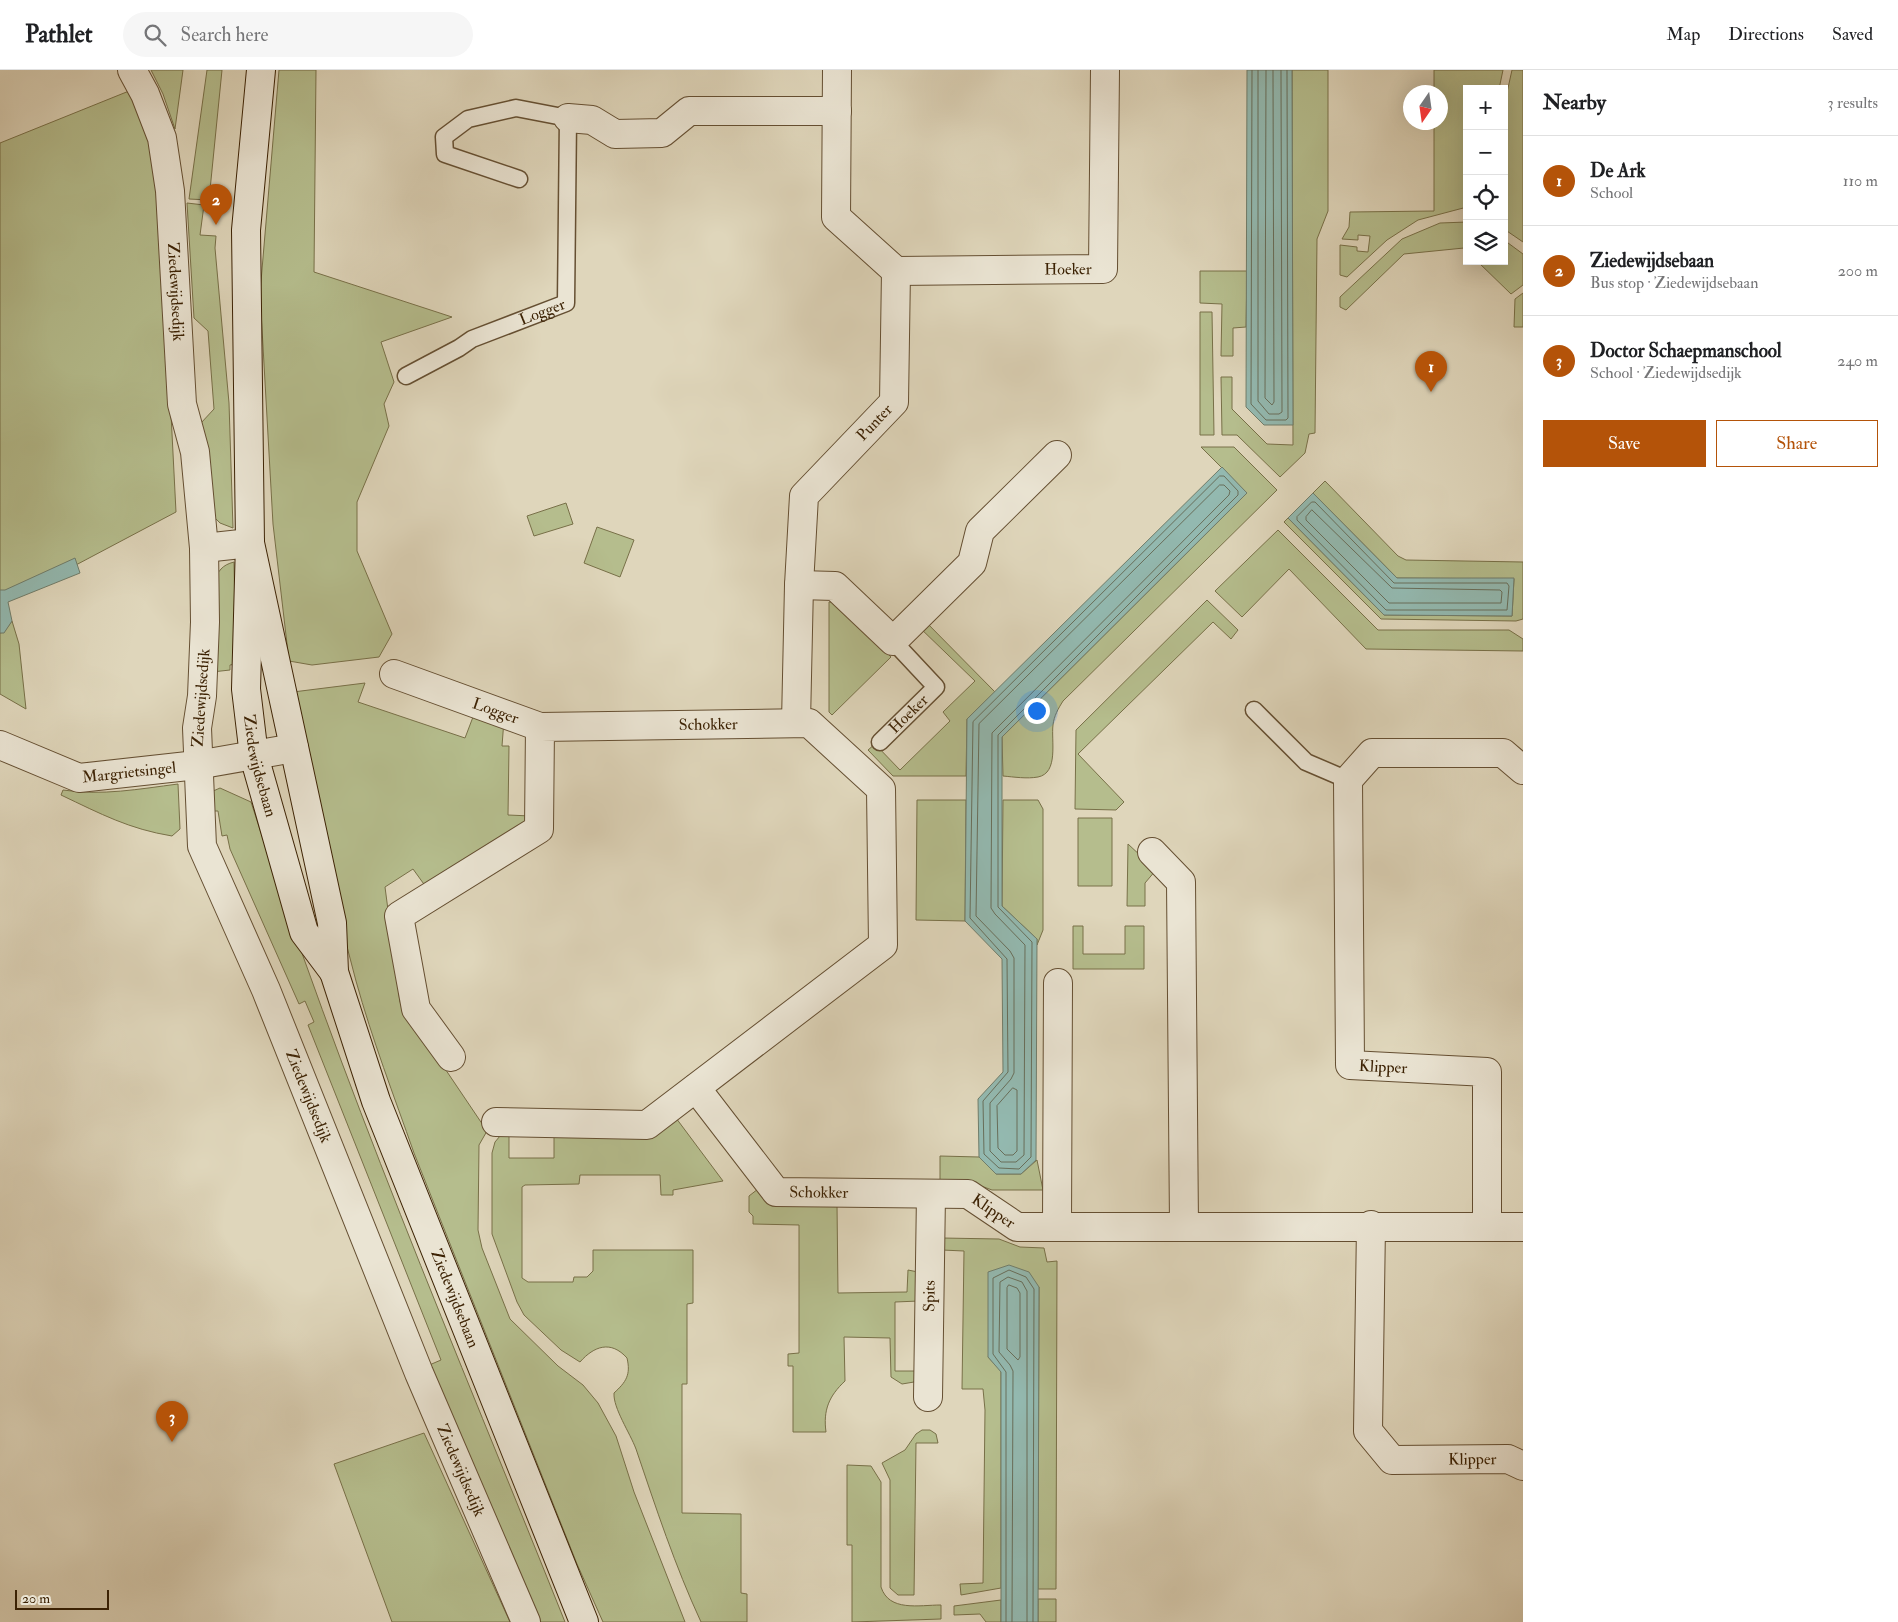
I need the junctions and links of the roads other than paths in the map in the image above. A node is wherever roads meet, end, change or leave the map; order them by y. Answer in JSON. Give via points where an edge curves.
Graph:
{"nodes":[{"id":1,"x":132,"y":70,"type":"edge"},
{"id":2,"x":836,"y":70,"type":"edge"},
{"id":3,"x":1105,"y":70,"type":"edge"},
{"id":4,"x":260,"y":72,"type":"edge"},
{"id":5,"x":837,"y":110,"type":"junction"},
{"id":6,"x":568,"y":118,"type":"junction"},
{"id":7,"x":519,"y":179,"type":"dead end"},
{"id":8,"x":896,"y":271,"type":"junction"},
{"id":9,"x":406,"y":376,"type":"dead end"},
{"id":10,"x":1057,"y":455,"type":"dead end"},
{"id":11,"x":250,"y":543,"type":"junction"},
{"id":12,"x":204,"y":548,"type":"junction"},
{"id":13,"x":799,"y":585,"type":"junction"},
{"id":14,"x":893,"y":641,"type":"junction"},
{"id":15,"x":394,"y":674,"type":"dead end"},
{"id":16,"x":1254,"y":710,"type":"dead end"},
{"id":17,"x":796,"y":722,"type":"junction"},
{"id":18,"x":540,"y":727,"type":"junction"},
{"id":19,"x":880,"y":742,"type":"dead end"},
{"id":20,"x":0,"y":744,"type":"edge"},
{"id":21,"x":294,"y":748,"type":"junction"},
{"id":22,"x":254,"y":756,"type":"junction"},
{"id":23,"x":197,"y":765,"type":"junction"},
{"id":24,"x":1523,"y":770,"type":"edge"},
{"id":25,"x":1348,"y":780,"type":"junction"},
{"id":26,"x":1152,"y":852,"type":"dead end"},
{"id":27,"x":334,"y":972,"type":"junction"},
{"id":28,"x":1058,"y":983,"type":"dead end"},
{"id":29,"x":451,"y":1057,"type":"dead end"},
{"id":30,"x":696,"y":1088,"type":"junction"},
{"id":31,"x":496,"y":1122,"type":"dead end"},
{"id":32,"x":931,"y":1194,"type":"junction"},
{"id":33,"x":1184,"y":1225,"type":"junction"},
{"id":34,"x":1370,"y":1225,"type":"junction"},
{"id":35,"x":1057,"y":1226,"type":"junction"},
{"id":36,"x":1487,"y":1226,"type":"junction"},
{"id":37,"x":1523,"y":1227,"type":"edge"},
{"id":38,"x":928,"y":1397,"type":"dead end"},
{"id":39,"x":1523,"y":1466,"type":"edge"},
{"id":40,"x":526,"y":1622,"type":"edge"},
{"id":41,"x":584,"y":1622,"type":"edge"}],
"edges":[{"from":1,"to":12,"type":"street","name":"Ziedewijdsedijk","via":[[162,138],[170,191],[182,404],[195,452]]},
{"from":2,"to":5,"type":"street"},
{"from":3,"to":8,"type":"street","name":"Hoeker","via":[[1103,269]]},
{"from":4,"to":11,"type":"street","name":"Ziedewijdsebaan","via":[[246,230]]},
{"from":5,"to":6,"type":"street","via":[[689,111],[662,133],[615,134],[592,120]]},
{"from":5,"to":8,"type":"street","via":[[836,216]]},
{"from":6,"to":7,"type":"lane","via":[[516,108],[468,119],[444,137],[445,154]]},
{"from":6,"to":9,"type":"lane","name":"Logger","via":[[566,303],[472,339]]},
{"from":8,"to":13,"type":"street","name":"Punter","via":[[894,402],[804,496]]},
{"from":10,"to":14,"type":"street","via":[[980,531],[972,564]]},
{"from":11,"to":12,"type":"street"},
{"from":11,"to":21,"type":"street","name":"Ziedewijdsebaan"},
{"from":11,"to":22,"type":"street","name":"Ziedewijdsebaan","via":[[246,688]]},
{"from":12,"to":23,"type":"street","name":"Ziedewijdsedijk","via":[[205,622]]},
{"from":13,"to":14,"type":"street","name":"Hoeker","via":[[835,586]]},
{"from":13,"to":17,"type":"street","name":"Punter"},
{"from":14,"to":19,"type":"lane","name":"Hoeker","via":[[936,687]]},
{"from":15,"to":18,"type":"street","name":"Logger"},
{"from":16,"to":25,"type":"lane","via":[[1306,762]]},
{"from":17,"to":18,"type":"street","name":"Schokker"},
{"from":17,"to":30,"type":"street","name":"Schokker","via":[[809,723],[881,789],[883,945]]},
{"from":18,"to":29,"type":"street","via":[[539,829],[399,916],[416,1009]]},
{"from":20,"to":23,"type":"street","name":"Margrietsingel","via":[[79,778]]},
{"from":21,"to":22,"type":"street","name":"Margrietsingel"},
{"from":21,"to":27,"type":"street","name":"Ziedewijdsebaan","via":[[332,923]]},
{"from":22,"to":23,"type":"street","name":"Margrietsingel"},
{"from":22,"to":27,"type":"street","name":"Ziedewijdsebaan","via":[[304,932]]},
{"from":23,"to":40,"type":"street","name":"Ziedewijdsedijk","via":[[202,846],[266,990],[419,1373]]},
{"from":24,"to":25,"type":"street","via":[[1503,753],[1372,753]]},
{"from":25,"to":36,"type":"street","name":"Klipper","via":[[1350,1065],[1487,1072]]},
{"from":26,"to":33,"type":"street","via":[[1181,882]]},
{"from":27,"to":41,"type":"street","name":"Ziedewijdsebaan","via":[[376,1101]]},
{"from":28,"to":35,"type":"street"},
{"from":30,"to":31,"type":"street","name":"Schokker","via":[[647,1125]]},
{"from":30,"to":32,"type":"street","name":"Schokker","via":[[776,1192]]},
{"from":32,"to":35,"type":"street","name":"Klipper","via":[[968,1194],[1017,1227]]},
{"from":32,"to":38,"type":"street","name":"Spits"},
{"from":33,"to":34,"type":"street","name":"Klipper"},
{"from":33,"to":35,"type":"street","name":"Klipper"},
{"from":34,"to":36,"type":"street","name":"Klipper"},
{"from":34,"to":39,"type":"street","name":"Klipper","via":[[1368,1431],[1392,1460],[1508,1459]]},
{"from":36,"to":37,"type":"street","name":"Klipper"}]}
